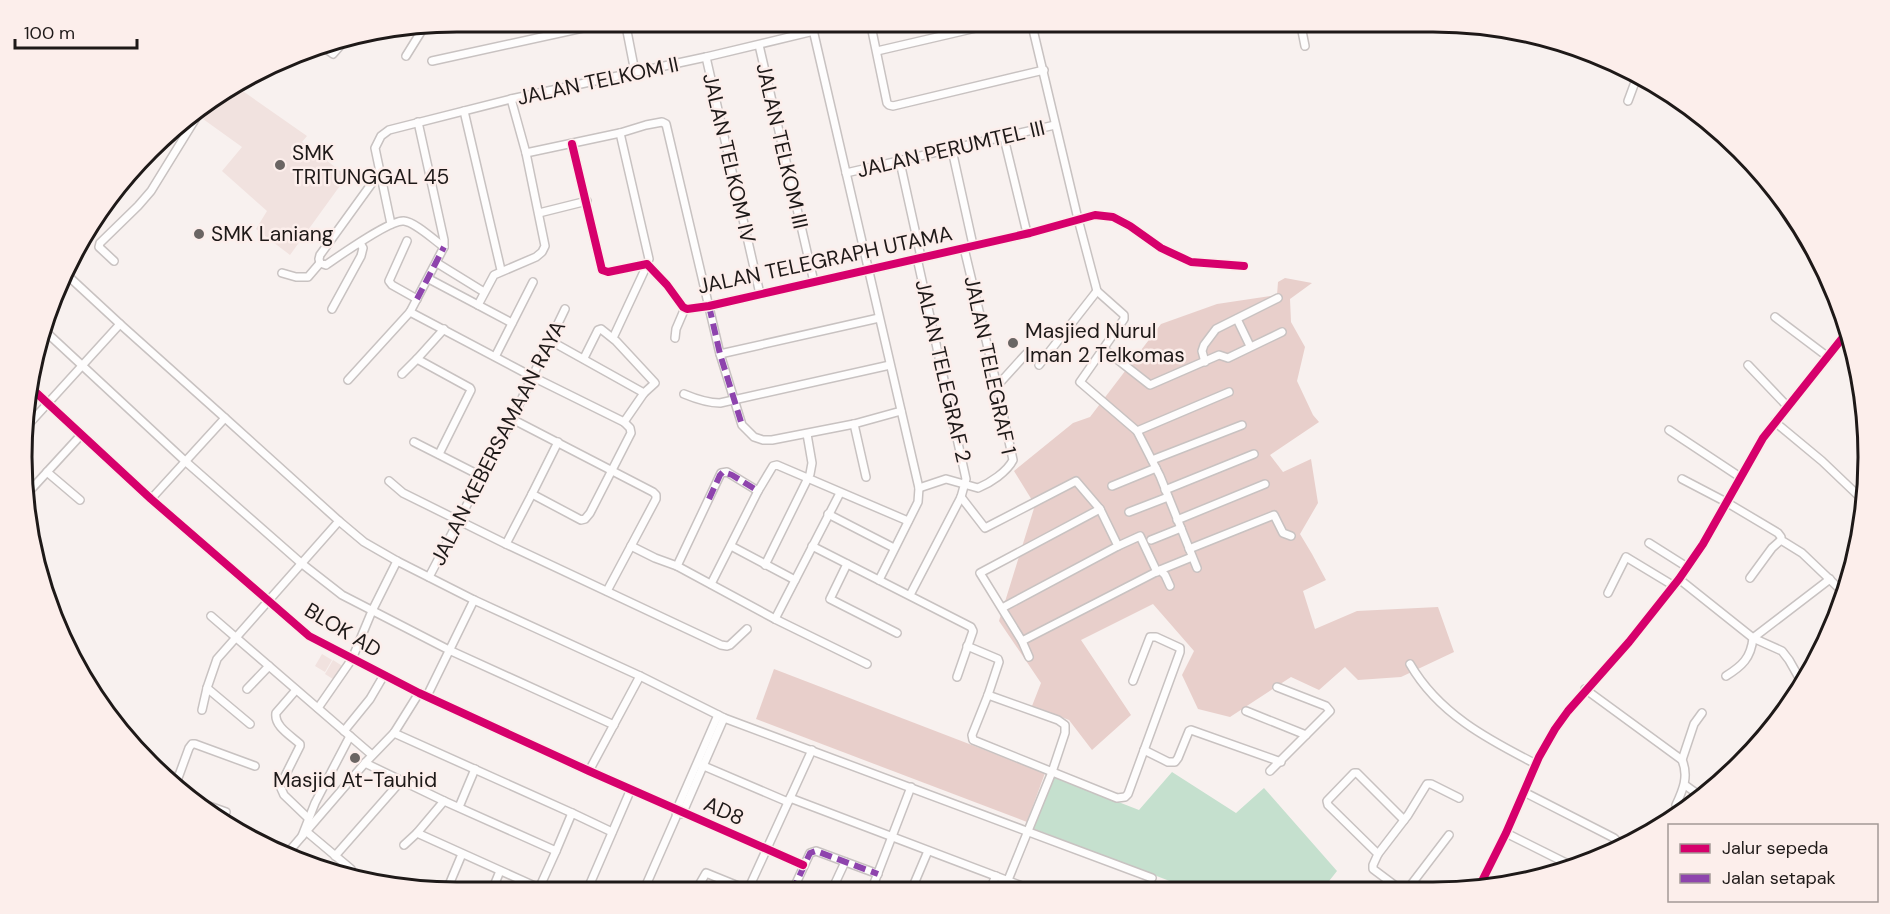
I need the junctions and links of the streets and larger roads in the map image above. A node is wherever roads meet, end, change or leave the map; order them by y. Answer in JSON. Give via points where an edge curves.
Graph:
{"nodes":[{"id":1,"x":565,"y":32,"type":"edge"},
{"id":2,"x":627,"y":32,"type":"edge"},
{"id":3,"x":810,"y":32,"type":"edge"},
{"id":4,"x":814,"y":32,"type":"edge"},
{"id":5,"x":873,"y":32,"type":"edge"},
{"id":6,"x":959,"y":32,"type":"edge"},
{"id":7,"x":1034,"y":32,"type":"edge"},
{"id":8,"x":1302,"y":32,"type":"edge"},
{"id":9,"x":420,"y":33,"type":"edge"},
{"id":10,"x":759,"y":45,"type":"junction"},
{"id":11,"x":1305,"y":46,"type":"dead end"},
{"id":12,"x":877,"y":51,"type":"junction"},
{"id":13,"x":406,"y":56,"type":"dead end"},
{"id":14,"x":706,"y":57,"type":"junction"},
{"id":15,"x":432,"y":61,"type":"dead end"},
{"id":16,"x":1044,"y":70,"type":"junction"},
{"id":17,"x":634,"y":72,"type":"junction"},
{"id":18,"x":1635,"y":83,"type":"edge"},
{"id":19,"x":512,"y":99,"type":"junction"},
{"id":20,"x":1628,"y":100,"type":"dead end"},
{"id":21,"x":464,"y":111,"type":"junction"},
{"id":22,"x":418,"y":122,"type":"junction"},
{"id":23,"x":193,"y":123,"type":"edge"},
{"id":24,"x":1055,"y":125,"type":"junction"},
{"id":25,"x":620,"y":133,"type":"junction"},
{"id":26,"x":1004,"y":138,"type":"junction"},
{"id":27,"x":572,"y":144,"type":"junction"},
{"id":28,"x":952,"y":150,"type":"junction"},
{"id":29,"x":526,"y":153,"type":"junction"},
{"id":30,"x":900,"y":162,"type":"junction"},
{"id":31,"x":380,"y":172,"type":"junction"},
{"id":32,"x":846,"y":173,"type":"junction"},
{"id":33,"x":587,"y":201,"type":"junction"},
{"id":34,"x":539,"y":213,"type":"junction"},
{"id":35,"x":1078,"y":219,"type":"junction"},
{"id":36,"x":392,"y":224,"type":"junction"},
{"id":37,"x":1027,"y":233,"type":"junction"},
{"id":38,"x":407,"y":241,"type":"dead end"},
{"id":39,"x":360,"y":243,"type":"junction"},
{"id":40,"x":973,"y":245,"type":"junction"},
{"id":41,"x":444,"y":247,"type":"junction"},
{"id":42,"x":964,"y":248,"type":"junction"},
{"id":43,"x":919,"y":257,"type":"junction"},
{"id":44,"x":114,"y":261,"type":"dead end"},
{"id":45,"x":320,"y":263,"type":"junction"},
{"id":46,"x":437,"y":263,"type":"junction"},
{"id":47,"x":647,"y":265,"type":"junction"},
{"id":48,"x":1244,"y":266,"type":"dead end"},
{"id":49,"x":868,"y":269,"type":"junction"},
{"id":50,"x":501,"y":270,"type":"junction"},
{"id":51,"x":282,"y":273,"type":"dead end"},
{"id":52,"x":71,"y":278,"type":"edge"},
{"id":53,"x":429,"y":279,"type":"junction"},
{"id":54,"x":533,"y":282,"type":"dead end"},
{"id":55,"x":814,"y":282,"type":"junction"},
{"id":56,"x":1097,"y":291,"type":"junction"},
{"id":57,"x":484,"y":292,"type":"junction"},
{"id":58,"x":760,"y":294,"type":"junction"},
{"id":59,"x":1278,"y":298,"type":"dead end"},
{"id":60,"x":417,"y":299,"type":"junction"},
{"id":61,"x":478,"y":305,"type":"junction"},
{"id":62,"x":709,"y":306,"type":"junction"},
{"id":63,"x":685,"y":308,"type":"junction"},
{"id":64,"x":332,"y":309,"type":"dead end"},
{"id":65,"x":565,"y":309,"type":"dead end"},
{"id":66,"x":410,"y":312,"type":"junction"},
{"id":67,"x":1774,"y":317,"type":"dead end"},
{"id":68,"x":879,"y":318,"type":"junction"},
{"id":69,"x":1237,"y":319,"type":"junction"},
{"id":70,"x":512,"y":323,"type":"junction"},
{"id":71,"x":120,"y":324,"type":"junction"},
{"id":72,"x":444,"y":329,"type":"junction"},
{"id":73,"x":1282,"y":332,"type":"dead end"},
{"id":74,"x":49,"y":335,"type":"edge"},
{"id":75,"x":613,"y":338,"type":"junction"},
{"id":76,"x":675,"y":339,"type":"dead end"},
{"id":77,"x":1842,"y":339,"type":"edge"},
{"id":78,"x":549,"y":340,"type":"junction"},
{"id":79,"x":1250,"y":346,"type":"junction"},
{"id":80,"x":1104,"y":349,"type":"junction"},
{"id":81,"x":720,"y":354,"type":"junction"},
{"id":82,"x":1026,"y":354,"type":"dead end"},
{"id":83,"x":496,"y":356,"type":"junction"},
{"id":84,"x":1828,"y":357,"type":"junction"},
{"id":85,"x":584,"y":358,"type":"junction"},
{"id":86,"x":417,"y":359,"type":"junction"},
{"id":87,"x":1205,"y":362,"type":"junction"},
{"id":88,"x":890,"y":365,"type":"junction"},
{"id":89,"x":1038,"y":365,"type":"dead end"},
{"id":90,"x":1748,"y":365,"type":"dead end"},
{"id":91,"x":82,"y":366,"type":"junction"},
{"id":92,"x":402,"y":374,"type":"dead end"},
{"id":93,"x":531,"y":376,"type":"junction"},
{"id":94,"x":348,"y":380,"type":"dead end"},
{"id":95,"x":997,"y":386,"type":"junction"},
{"id":96,"x":1229,"y":392,"type":"dead end"},
{"id":97,"x":37,"y":393,"type":"edge"},
{"id":98,"x":644,"y":393,"type":"junction"},
{"id":99,"x":684,"y":394,"type":"dead end"},
{"id":100,"x":735,"y":401,"type":"junction"},
{"id":101,"x":48,"y":403,"type":"junction"},
{"id":102,"x":1788,"y":407,"type":"junction"},
{"id":103,"x":901,"y":411,"type":"junction"},
{"id":104,"x":225,"y":418,"type":"junction"},
{"id":105,"x":33,"y":419,"type":"edge"},
{"id":106,"x":512,"y":419,"type":"junction"},
{"id":107,"x":624,"y":422,"type":"junction"},
{"id":108,"x":1775,"y":422,"type":"junction"},
{"id":109,"x":854,"y":423,"type":"junction"},
{"id":110,"x":1242,"y":425,"type":"dead end"},
{"id":111,"x":1669,"y":430,"type":"dead end"},
{"id":112,"x":1137,"y":431,"type":"junction"},
{"id":113,"x":807,"y":434,"type":"junction"},
{"id":114,"x":81,"y":435,"type":"junction"},
{"id":115,"x":414,"y":442,"type":"dead end"},
{"id":116,"x":558,"y":442,"type":"junction"},
{"id":117,"x":439,"y":454,"type":"junction"},
{"id":118,"x":1254,"y":454,"type":"dead end"},
{"id":119,"x":1152,"y":460,"type":"junction"},
{"id":120,"x":185,"y":461,"type":"junction"},
{"id":121,"x":1156,"y":468,"type":"junction"},
{"id":122,"x":611,"y":470,"type":"junction"},
{"id":123,"x":47,"y":472,"type":"junction"},
{"id":124,"x":481,"y":476,"type":"junction"},
{"id":125,"x":866,"y":477,"type":"dead end"},
{"id":126,"x":1740,"y":477,"type":"junction"},
{"id":127,"x":808,"y":479,"type":"junction"},
{"id":128,"x":1682,"y":479,"type":"dead end"},
{"id":129,"x":389,"y":482,"type":"dead end"},
{"id":130,"x":965,"y":484,"type":"junction"},
{"id":131,"x":1265,"y":484,"type":"dead end"},
{"id":132,"x":1112,"y":486,"type":"dead end"},
{"id":133,"x":32,"y":487,"type":"edge"},
{"id":134,"x":919,"y":488,"type":"junction"},
{"id":135,"x":758,"y":491,"type":"junction"},
{"id":136,"x":840,"y":493,"type":"junction"},
{"id":137,"x":532,"y":494,"type":"junction"},
{"id":138,"x":1167,"y":494,"type":"junction"},
{"id":139,"x":1857,"y":494,"type":"edge"},
{"id":140,"x":961,"y":497,"type":"junction"},
{"id":141,"x":151,"y":499,"type":"junction"},
{"id":142,"x":80,"y":500,"type":"dead end"},
{"id":143,"x":1726,"y":502,"type":"junction"},
{"id":144,"x":1100,"y":509,"type":"junction"},
{"id":145,"x":1129,"y":512,"type":"dead end"},
{"id":146,"x":828,"y":514,"type":"junction"},
{"id":147,"x":458,"y":520,"type":"junction"},
{"id":148,"x":1177,"y":520,"type":"junction"},
{"id":149,"x":339,"y":521,"type":"junction"},
{"id":150,"x":908,"y":521,"type":"junction"},
{"id":151,"x":1181,"y":528,"type":"junction"},
{"id":152,"x":1291,"y":536,"type":"dead end"},
{"id":153,"x":1151,"y":540,"type":"dead end"},
{"id":154,"x":1781,"y":540,"type":"junction"},
{"id":155,"x":1648,"y":543,"type":"dead end"},
{"id":156,"x":506,"y":544,"type":"junction"},
{"id":157,"x":631,"y":546,"type":"junction"},
{"id":158,"x":731,"y":546,"type":"junction"},
{"id":159,"x":812,"y":546,"type":"junction"},
{"id":160,"x":1119,"y":546,"type":"junction"},
{"id":161,"x":894,"y":548,"type":"junction"},
{"id":162,"x":1191,"y":553,"type":"junction"},
{"id":163,"x":397,"y":561,"type":"junction"},
{"id":164,"x":301,"y":563,"type":"junction"},
{"id":165,"x":765,"y":564,"type":"junction"},
{"id":166,"x":847,"y":564,"type":"junction"},
{"id":167,"x":676,"y":566,"type":"junction"},
{"id":168,"x":1687,"y":567,"type":"junction"},
{"id":169,"x":1197,"y":568,"type":"dead end"},
{"id":170,"x":1159,"y":571,"type":"junction"},
{"id":171,"x":429,"y":577,"type":"junction"},
{"id":172,"x":1750,"y":578,"type":"dead end"},
{"id":173,"x":1830,"y":579,"type":"junction"},
{"id":174,"x":795,"y":580,"type":"junction"},
{"id":175,"x":879,"y":580,"type":"junction"},
{"id":176,"x":1676,"y":582,"type":"junction"},
{"id":177,"x":711,"y":584,"type":"junction"},
{"id":178,"x":1170,"y":586,"type":"dead end"},
{"id":179,"x":1838,"y":587,"type":"edge"},
{"id":180,"x":607,"y":591,"type":"junction"},
{"id":181,"x":1608,"y":593,"type":"dead end"},
{"id":182,"x":910,"y":595,"type":"junction"},
{"id":183,"x":268,"y":600,"type":"junction"},
{"id":184,"x":474,"y":600,"type":"junction"},
{"id":185,"x":1002,"y":608,"type":"junction"},
{"id":186,"x":372,"y":611,"type":"junction"},
{"id":187,"x":211,"y":615,"type":"dead end"},
{"id":188,"x":774,"y":619,"type":"junction"},
{"id":189,"x":747,"y":629,"type":"dead end"},
{"id":190,"x":897,"y":633,"type":"dead end"},
{"id":191,"x":236,"y":636,"type":"junction"},
{"id":192,"x":1753,"y":638,"type":"junction"},
{"id":193,"x":1022,"y":641,"type":"junction"},
{"id":194,"x":967,"y":646,"type":"junction"},
{"id":195,"x":449,"y":650,"type":"junction"},
{"id":196,"x":1029,"y":657,"type":"dead end"},
{"id":197,"x":352,"y":659,"type":"junction"},
{"id":198,"x":867,"y":664,"type":"dead end"},
{"id":199,"x":1410,"y":664,"type":"dead end"},
{"id":200,"x":269,"y":666,"type":"junction"},
{"id":201,"x":384,"y":675,"type":"junction"},
{"id":202,"x":1798,"y":675,"type":"edge"},
{"id":203,"x":640,"y":676,"type":"junction"},
{"id":204,"x":1726,"y":676,"type":"dead end"},
{"id":205,"x":957,"y":677,"type":"dead end"},
{"id":206,"x":1132,"y":681,"type":"dead end"},
{"id":207,"x":1276,"y":687,"type":"dead end"},
{"id":208,"x":207,"y":688,"type":"junction"},
{"id":209,"x":248,"y":689,"type":"dead end"},
{"id":210,"x":1586,"y":689,"type":"junction"},
{"id":211,"x":296,"y":690,"type":"junction"},
{"id":212,"x":423,"y":694,"type":"junction"},
{"id":213,"x":988,"y":695,"type":"junction"},
{"id":214,"x":318,"y":708,"type":"junction"},
{"id":215,"x":202,"y":710,"type":"dead end"},
{"id":216,"x":1246,"y":711,"type":"dead end"},
{"id":217,"x":1702,"y":713,"type":"dead end"},
{"id":218,"x":721,"y":716,"type":"junction"},
{"id":219,"x":250,"y":724,"type":"dead end"},
{"id":220,"x":614,"y":725,"type":"junction"},
{"id":221,"x":394,"y":733,"type":"junction"},
{"id":222,"x":347,"y":734,"type":"junction"},
{"id":223,"x":1306,"y":735,"type":"junction"},
{"id":224,"x":812,"y":750,"type":"junction"},
{"id":225,"x":1144,"y":750,"type":"junction"},
{"id":226,"x":372,"y":755,"type":"junction"},
{"id":227,"x":1682,"y":760,"type":"junction"},
{"id":228,"x":1281,"y":762,"type":"junction"},
{"id":229,"x":365,"y":763,"type":"junction"},
{"id":230,"x":1536,"y":764,"type":"junction"},
{"id":231,"x":255,"y":765,"type":"dead end"},
{"id":232,"x":700,"y":765,"type":"junction"},
{"id":233,"x":475,"y":769,"type":"junction"},
{"id":234,"x":589,"y":771,"type":"junction"},
{"id":235,"x":1270,"y":771,"type":"dead end"},
{"id":236,"x":1052,"y":772,"type":"junction"},
{"id":237,"x":178,"y":778,"type":"edge"},
{"id":238,"x":401,"y":781,"type":"junction"},
{"id":239,"x":1685,"y":785,"type":"junction"},
{"id":240,"x":911,"y":787,"type":"junction"},
{"id":241,"x":631,"y":789,"type":"junction"},
{"id":242,"x":1524,"y":792,"type":"junction"},
{"id":243,"x":1695,"y":792,"type":"edge"},
{"id":244,"x":1459,"y":798,"type":"dead end"},
{"id":245,"x":444,"y":801,"type":"junction"},
{"id":246,"x":787,"y":803,"type":"junction"},
{"id":247,"x":1676,"y":805,"type":"dead end"},
{"id":248,"x":459,"y":807,"type":"junction"},
{"id":249,"x":219,"y":809,"type":"edge"},
{"id":250,"x":226,"y":812,"type":"dead end"},
{"id":251,"x":572,"y":813,"type":"junction"},
{"id":252,"x":679,"y":813,"type":"junction"},
{"id":253,"x":308,"y":818,"type":"junction"},
{"id":254,"x":1404,"y":820,"type":"junction"},
{"id":255,"x":1028,"y":831,"type":"junction"},
{"id":256,"x":612,"y":832,"type":"junction"},
{"id":257,"x":417,"y":833,"type":"junction"},
{"id":258,"x":1506,"y":833,"type":"junction"},
{"id":259,"x":304,"y":835,"type":"junction"},
{"id":260,"x":1449,"y":836,"type":"dead end"},
{"id":261,"x":892,"y":837,"type":"junction"},
{"id":262,"x":1617,"y":841,"type":"edge"},
{"id":263,"x":404,"y":845,"type":"dead end"},
{"id":264,"x":291,"y":849,"type":"edge"},
{"id":265,"x":765,"y":849,"type":"junction"},
{"id":266,"x":928,"y":850,"type":"junction"},
{"id":267,"x":556,"y":851,"type":"junction"},
{"id":268,"x":1378,"y":854,"type":"junction"},
{"id":269,"x":462,"y":855,"type":"junction"},
{"id":270,"x":335,"y":856,"type":"junction"},
{"id":271,"x":845,"y":862,"type":"junction"},
{"id":272,"x":1564,"y":862,"type":"edge"},
{"id":273,"x":803,"y":865,"type":"junction"},
{"id":274,"x":351,"y":869,"type":"dead end"},
{"id":275,"x":500,"y":871,"type":"junction"},
{"id":276,"x":878,"y":874,"type":"junction"},
{"id":277,"x":996,"y":876,"type":"junction"},
{"id":278,"x":1152,"y":878,"type":"dead end"},
{"id":279,"x":1008,"y":880,"type":"junction"},
{"id":280,"x":1483,"y":880,"type":"edge"},
{"id":281,"x":451,"y":882,"type":"edge"},
{"id":282,"x":496,"y":882,"type":"edge"},
{"id":283,"x":522,"y":882,"type":"edge"},
{"id":284,"x":542,"y":882,"type":"edge"},
{"id":285,"x":590,"y":882,"type":"edge"},
{"id":286,"x":648,"y":882,"type":"edge"},
{"id":287,"x":701,"y":882,"type":"edge"},
{"id":288,"x":726,"y":882,"type":"edge"},
{"id":289,"x":751,"y":882,"type":"edge"},
{"id":290,"x":796,"y":882,"type":"edge"},
{"id":291,"x":836,"y":882,"type":"edge"},
{"id":292,"x":875,"y":882,"type":"edge"},
{"id":293,"x":915,"y":882,"type":"edge"},
{"id":294,"x":993,"y":882,"type":"edge"},
{"id":295,"x":1012,"y":882,"type":"edge"},
{"id":296,"x":1390,"y":882,"type":"edge"},
{"id":297,"x":1413,"y":882,"type":"edge"}],
"edges":[{"from":1,"to":15,"type":"street"},
{"from":2,"to":17,"type":"street"},
{"from":3,"to":10,"type":"street","name":"JALAN TELKOM II"},
{"from":4,"to":32,"type":"street"},
{"from":5,"to":12,"type":"street"},
{"from":6,"to":12,"type":"street"},
{"from":7,"to":16,"type":"street"},
{"from":8,"to":11,"type":"street"},
{"from":9,"to":13,"type":"street"},
{"from":10,"to":14,"type":"street","name":"JALAN TELKOM II"},
{"from":10,"to":55,"type":"street","name":"JALAN TELKOM III"},
{"from":12,"to":16,"type":"street","via":[[887,103],[893,106]]},
{"from":14,"to":17,"type":"street","name":"JALAN TELKOM II"},
{"from":14,"to":58,"type":"street","name":"JALAN TELKOM IV"},
{"from":16,"to":24,"type":"street"},
{"from":17,"to":19,"type":"street","name":"JALAN TELKOM II"},
{"from":18,"to":20,"type":"street"},
{"from":19,"to":21,"type":"street","name":"JALAN TELKOM II"},
{"from":19,"to":29,"type":"street"},
{"from":21,"to":22,"type":"street","name":"JALAN TELKOM II"},
{"from":21,"to":50,"type":"street"},
{"from":22,"to":31,"type":"street","name":"JALAN TELKOM II","via":[[393,128],[378,140],[375,148]]},
{"from":22,"to":41,"type":"street"},
{"from":23,"to":44,"type":"street","via":[[151,191],[100,243],[101,250]]},
{"from":24,"to":26,"type":"street","name":"JALAN PERUMTEL III"},
{"from":24,"to":35,"type":"street"},
{"from":25,"to":27,"type":"street"},
{"from":25,"to":47,"type":"street","via":[[649,259]]},
{"from":25,"to":62,"type":"street","via":[[662,122],[668,126]]},
{"from":26,"to":28,"type":"street","name":"JALAN PERUMTEL III"},
{"from":26,"to":37,"type":"street"},
{"from":27,"to":29,"type":"street"},
{"from":27,"to":33,"type":"street"},
{"from":28,"to":30,"type":"street","name":"JALAN PERUMTEL III"},
{"from":28,"to":40,"type":"street"},
{"from":29,"to":34,"type":"street"},
{"from":30,"to":32,"type":"street","name":"JALAN PERUMTEL III"},
{"from":30,"to":43,"type":"street","name":"JALAN TELEGRAF 2"},
{"from":31,"to":36,"type":"street"},
{"from":31,"to":45,"type":"street","via":[[320,255]]},
{"from":32,"to":49,"type":"street"},
{"from":33,"to":34,"type":"street"},
{"from":33,"to":47,"type":"street","via":[[604,272]]},
{"from":34,"to":50,"type":"street","via":[[545,246],[542,252]]},
{"from":35,"to":37,"type":"street","name":"JALAN TELEGRAPH UTAMA"},
{"from":35,"to":48,"type":"street","name":"JALAN TELEGRAPH UTAMA","via":[[1108,215],[1191,262]]},
{"from":35,"to":56,"type":"street"},
{"from":36,"to":39,"type":"street"},
{"from":36,"to":41,"type":"street","via":[[405,221]]},
{"from":37,"to":40,"type":"street","name":"JALAN TELEGRAPH UTAMA"},
{"from":38,"to":60,"type":"street","via":[[389,281]]},
{"from":39,"to":45,"type":"street","via":[[326,265]]},
{"from":39,"to":64,"type":"street","via":[[361,256]]},
{"from":40,"to":42,"type":"street","name":"JALAN TELEGRAPH UTAMA"},
{"from":41,"to":46,"type":"street"},
{"from":42,"to":43,"type":"street","name":"JALAN TELEGRAPH UTAMA"},
{"from":42,"to":95,"type":"street","name":"JALAN TELEGRAF 1"},
{"from":43,"to":49,"type":"street","name":"JALAN TELEGRAPH UTAMA"},
{"from":43,"to":130,"type":"street","name":"JALAN TELEGRAF 2","via":[[966,473]]},
{"from":45,"to":51,"type":"street","via":[[308,277]]},
{"from":46,"to":53,"type":"street"},
{"from":46,"to":57,"type":"street"},
{"from":47,"to":63,"type":"street","name":"JALAN TELEGRAPH UTAMA"},
{"from":47,"to":75,"type":"street"},
{"from":49,"to":55,"type":"street","name":"JALAN TELEGRAPH UTAMA"},
{"from":49,"to":68,"type":"street"},
{"from":50,"to":57,"type":"street"},
{"from":52,"to":71,"type":"street"},
{"from":53,"to":60,"type":"street"},
{"from":53,"to":61,"type":"street"},
{"from":54,"to":70,"type":"street"},
{"from":55,"to":58,"type":"street","name":"JALAN TELEGRAPH UTAMA"},
{"from":56,"to":80,"type":"street","via":[[1124,315]]},
{"from":56,"to":89,"type":"street"},
{"from":57,"to":61,"type":"street"},
{"from":58,"to":62,"type":"street","name":"JALAN TELEGRAPH UTAMA"},
{"from":59,"to":69,"type":"street"},
{"from":60,"to":66,"type":"street"},
{"from":61,"to":70,"type":"street"},
{"from":62,"to":63,"type":"street","name":"JALAN TELEGRAPH UTAMA"},
{"from":62,"to":81,"type":"street"},
{"from":63,"to":76,"type":"street"},
{"from":65,"to":78,"type":"street","name":"JALAN KEBERSAMAAN RAYA"},
{"from":66,"to":72,"type":"street"},
{"from":66,"to":94,"type":"street"},
{"from":67,"to":84,"type":"street"},
{"from":68,"to":81,"type":"street"},
{"from":68,"to":88,"type":"street"},
{"from":69,"to":79,"type":"street"},
{"from":69,"to":87,"type":"street","via":[[1216,329],[1208,338],[1202,351]]},
{"from":70,"to":83,"type":"street"},
{"from":71,"to":91,"type":"street"},
{"from":71,"to":104,"type":"street"},
{"from":72,"to":83,"type":"street"},
{"from":72,"to":86,"type":"street"},
{"from":73,"to":79,"type":"street"},
{"from":74,"to":91,"type":"street"},
{"from":75,"to":85,"type":"street","via":[[598,330]]},
{"from":75,"to":98,"type":"street","via":[[655,381]]},
{"from":77,"to":84,"type":"street"},
{"from":78,"to":85,"type":"street"},
{"from":78,"to":93,"type":"street","name":"JALAN KEBERSAMAAN RAYA"},
{"from":79,"to":87,"type":"street"},
{"from":80,"to":87,"type":"street","via":[[1150,385]]},
{"from":80,"to":112,"type":"street","via":[[1080,382]]},
{"from":81,"to":100,"type":"street"},
{"from":82,"to":95,"type":"street"},
{"from":83,"to":93,"type":"street"},
{"from":84,"to":102,"type":"street"},
{"from":85,"to":98,"type":"street"},
{"from":86,"to":92,"type":"street"},
{"from":86,"to":117,"type":"street","via":[[471,390]]},
{"from":88,"to":100,"type":"street"},
{"from":88,"to":103,"type":"street"},
{"from":90,"to":102,"type":"street"},
{"from":91,"to":101,"type":"street"},
{"from":91,"to":120,"type":"street"},
{"from":93,"to":106,"type":"street","name":"JALAN KEBERSAMAAN RAYA"},
{"from":93,"to":107,"type":"street"},
{"from":95,"to":130,"type":"street","name":"JALAN TELEGRAF 1","via":[[1012,460],[1010,466],[986,484],[978,488]]},
{"from":96,"to":112,"type":"street"},
{"from":97,"to":101,"type":"street","name":"BLOK AD"},
{"from":98,"to":107,"type":"street"},
{"from":99,"to":100,"type":"street","via":[[710,403]]},
{"from":100,"to":113,"type":"street","via":[[742,424],[754,437],[772,440]]},
{"from":101,"to":105,"type":"street"},
{"from":101,"to":114,"type":"street","name":"BLOK AD"},
{"from":102,"to":108,"type":"street"},
{"from":103,"to":109,"type":"street"},
{"from":103,"to":134,"type":"street"},
{"from":104,"to":120,"type":"street"},
{"from":104,"to":149,"type":"street"},
{"from":106,"to":116,"type":"street"},
{"from":106,"to":124,"type":"street","name":"JALAN KEBERSAMAAN RAYA"},
{"from":107,"to":122,"type":"street","via":[[631,433]]},
{"from":108,"to":126,"type":"street"},
{"from":108,"to":139,"type":"street"},
{"from":109,"to":113,"type":"street"},
{"from":109,"to":125,"type":"street"},
{"from":110,"to":119,"type":"street"},
{"from":111,"to":126,"type":"street"},
{"from":112,"to":119,"type":"street"},
{"from":113,"to":127,"type":"street","via":[[812,463]]},
{"from":114,"to":123,"type":"street"},
{"from":114,"to":141,"type":"street","name":"BLOK AD"},
{"from":115,"to":117,"type":"street"},
{"from":116,"to":122,"type":"street"},
{"from":116,"to":137,"type":"street"},
{"from":117,"to":124,"type":"street"},
{"from":118,"to":138,"type":"street"},
{"from":119,"to":121,"type":"street"},
{"from":120,"to":141,"type":"street"},
{"from":120,"to":164,"type":"street"},
{"from":121,"to":132,"type":"street"},
{"from":121,"to":138,"type":"street"},
{"from":122,"to":137,"type":"street","via":[[585,519]]},
{"from":122,"to":157,"type":"street","via":[[656,495]]},
{"from":123,"to":133,"type":"street"},
{"from":123,"to":142,"type":"street"},
{"from":124,"to":147,"type":"street","name":"JALAN KEBERSAMAAN RAYA"},
{"from":126,"to":143,"type":"street"},
{"from":127,"to":135,"type":"street","via":[[775,465]]},
{"from":127,"to":136,"type":"street"},
{"from":127,"to":165,"type":"street"},
{"from":128,"to":143,"type":"street"},
{"from":129,"to":147,"type":"street"},
{"from":130,"to":134,"type":"street","via":[[945,479]]},
{"from":130,"to":140,"type":"street"},
{"from":131,"to":148,"type":"street"},
{"from":134,"to":150,"type":"street","via":[[918,502]]},
{"from":135,"to":158,"type":"street"},
{"from":135,"to":167,"type":"street","via":[[732,475],[721,474]]},
{"from":136,"to":146,"type":"street"},
{"from":136,"to":150,"type":"street"},
{"from":137,"to":156,"type":"street"},
{"from":138,"to":145,"type":"street"},
{"from":138,"to":148,"type":"street"},
{"from":140,"to":144,"type":"street","via":[[985,528],[1076,481]]},
{"from":140,"to":182,"type":"street"},
{"from":141,"to":183,"type":"street","name":"BLOK AD"},
{"from":143,"to":154,"type":"street","via":[[1779,534]]},
{"from":143,"to":168,"type":"street"},
{"from":144,"to":160,"type":"street"},
{"from":144,"to":185,"type":"street","via":[[980,573]]},
{"from":146,"to":159,"type":"street"},
{"from":146,"to":161,"type":"street"},
{"from":147,"to":156,"type":"street"},
{"from":147,"to":171,"type":"street","name":"JALAN KEBERSAMAAN RAYA"},
{"from":148,"to":151,"type":"street"},
{"from":149,"to":163,"type":"street","via":[[364,542]]},
{"from":149,"to":164,"type":"street"},
{"from":150,"to":161,"type":"street"},
{"from":151,"to":153,"type":"street"},
{"from":151,"to":162,"type":"street"},
{"from":152,"to":162,"type":"street","via":[[1283,533],[1274,515]]},
{"from":154,"to":172,"type":"street"},
{"from":154,"to":173,"type":"street"},
{"from":155,"to":168,"type":"street"},
{"from":156,"to":180,"type":"street"},
{"from":157,"to":167,"type":"street"},
{"from":157,"to":180,"type":"street"},
{"from":158,"to":165,"type":"street"},
{"from":158,"to":177,"type":"street"},
{"from":159,"to":166,"type":"street"},
{"from":159,"to":174,"type":"street"},
{"from":160,"to":170,"type":"street","via":[[1140,536]]},
{"from":160,"to":185,"type":"street"},
{"from":161,"to":175,"type":"street"},
{"from":162,"to":169,"type":"street"},
{"from":162,"to":170,"type":"street"},
{"from":163,"to":171,"type":"street"},
{"from":163,"to":186,"type":"street"},
{"from":164,"to":183,"type":"street"},
{"from":164,"to":186,"type":"street","via":[[342,596]]},
{"from":165,"to":174,"type":"street"},
{"from":166,"to":175,"type":"street"},
{"from":166,"to":190,"type":"street","via":[[830,599]]},
{"from":167,"to":177,"type":"street"},
{"from":168,"to":176,"type":"street"},
{"from":170,"to":178,"type":"street"},
{"from":170,"to":193,"type":"street"},
{"from":171,"to":184,"type":"street"},
{"from":173,"to":179,"type":"street"},
{"from":173,"to":192,"type":"street"},
{"from":174,"to":188,"type":"street"},
{"from":175,"to":182,"type":"street"},
{"from":176,"to":181,"type":"street","via":[[1626,557]]},
{"from":176,"to":192,"type":"street"},
{"from":176,"to":210,"type":"street"},
{"from":177,"to":188,"type":"street"},
{"from":180,"to":189,"type":"street","via":[[727,646]]},
{"from":182,"to":194,"type":"street","via":[[972,628]]},
{"from":183,"to":191,"type":"street"},
{"from":183,"to":197,"type":"street","name":"BLOK AD","via":[[309,636]]},
{"from":184,"to":195,"type":"street"},
{"from":184,"to":203,"type":"street"},
{"from":185,"to":193,"type":"street"},
{"from":186,"to":195,"type":"street"},
{"from":186,"to":197,"type":"street"},
{"from":187,"to":191,"type":"street"},
{"from":188,"to":198,"type":"street"},
{"from":191,"to":200,"type":"street"},
{"from":191,"to":208,"type":"street","via":[[215,663]]},
{"from":192,"to":202,"type":"street","via":[[1782,651]]},
{"from":192,"to":204,"type":"street","via":[[1745,663]]},
{"from":193,"to":196,"type":"street"},
{"from":194,"to":205,"type":"street"},
{"from":194,"to":213,"type":"street","via":[[999,660]]},
{"from":195,"to":212,"type":"street"},
{"from":195,"to":220,"type":"street"},
{"from":197,"to":201,"type":"street","name":"BLOK AD"},
{"from":197,"to":214,"type":"street"},
{"from":199,"to":230,"type":"street","via":[[1451,712],[1491,740]]},
{"from":200,"to":209,"type":"street"},
{"from":200,"to":211,"type":"street"},
{"from":201,"to":212,"type":"street","name":"BLOK AD"},
{"from":201,"to":222,"type":"street"},
{"from":203,"to":218,"type":"street"},
{"from":203,"to":220,"type":"street"},
{"from":206,"to":225,"type":"street","via":[[1150,637],[1180,648]]},
{"from":207,"to":223,"type":"street","via":[[1329,709]]},
{"from":208,"to":215,"type":"street"},
{"from":208,"to":219,"type":"street"},
{"from":210,"to":227,"type":"street"},
{"from":210,"to":230,"type":"street","via":[[1555,729]]},
{"from":211,"to":214,"type":"street"},
{"from":211,"to":253,"type":"street","via":[[275,716],[277,724],[300,744],[280,786]]},
{"from":212,"to":221,"type":"street"},
{"from":212,"to":234,"type":"street","name":"BLOK AD"},
{"from":213,"to":236,"type":"street","via":[[1064,723],[1065,733]]},
{"from":213,"to":236,"type":"street","via":[[973,740]]},
{"from":214,"to":222,"type":"street"},
{"from":216,"to":223,"type":"street"},
{"from":217,"to":227,"type":"street","via":[[1694,724]]},
{"from":218,"to":224,"type":"street"},
{"from":218,"to":232,"type":"street"},
{"from":220,"to":234,"type":"street"},
{"from":221,"to":226,"type":"street"},
{"from":221,"to":233,"type":"street"},
{"from":222,"to":226,"type":"street"},
{"from":222,"to":253,"type":"street"},
{"from":223,"to":228,"type":"street"},
{"from":224,"to":240,"type":"street"},
{"from":224,"to":246,"type":"street"},
{"from":225,"to":228,"type":"street","via":[[1174,762],[1191,730]]},
{"from":225,"to":236,"type":"street","via":[[1128,794],[1122,798]]},
{"from":226,"to":229,"type":"street"},
{"from":227,"to":239,"type":"street"},
{"from":228,"to":235,"type":"street"},
{"from":229,"to":238,"type":"street"},
{"from":229,"to":259,"type":"street"},
{"from":230,"to":242,"type":"street"},
{"from":231,"to":237,"type":"street","via":[[192,744]]},
{"from":232,"to":246,"type":"street"},
{"from":232,"to":252,"type":"street"},
{"from":233,"to":248,"type":"street"},
{"from":233,"to":251,"type":"street"},
{"from":234,"to":241,"type":"street","name":"BLOK AD"},
{"from":236,"to":255,"type":"street"},
{"from":238,"to":245,"type":"street"},
{"from":238,"to":270,"type":"street"},
{"from":239,"to":243,"type":"street"},
{"from":239,"to":247,"type":"street"},
{"from":240,"to":255,"type":"street"},
{"from":240,"to":261,"type":"street"},
{"from":241,"to":252,"type":"street","name":"AD8"},
{"from":241,"to":256,"type":"street"},
{"from":242,"to":258,"type":"street"},
{"from":242,"to":262,"type":"street"},
{"from":244,"to":254,"type":"street","via":[[1429,783]]},
{"from":245,"to":248,"type":"street"},
{"from":245,"to":257,"type":"street"},
{"from":246,"to":261,"type":"street"},
{"from":246,"to":265,"type":"street"},
{"from":248,"to":267,"type":"street"},
{"from":249,"to":250,"type":"street"},
{"from":251,"to":256,"type":"street"},
{"from":251,"to":267,"type":"street"},
{"from":252,"to":265,"type":"street","name":"AD8"},
{"from":252,"to":286,"type":"street"},
{"from":253,"to":259,"type":"street"},
{"from":254,"to":268,"type":"street"},
{"from":254,"to":268,"type":"street","via":[[1360,774],[1353,773],[1327,802]]},
{"from":255,"to":278,"type":"street"},
{"from":255,"to":279,"type":"street"},
{"from":256,"to":285,"type":"street"},
{"from":257,"to":263,"type":"street"},
{"from":257,"to":269,"type":"street"},
{"from":258,"to":272,"type":"street"},
{"from":258,"to":280,"type":"street"},
{"from":259,"to":264,"type":"street"},
{"from":259,"to":270,"type":"street"},
{"from":260,"to":297,"type":"street"},
{"from":261,"to":266,"type":"street"},
{"from":261,"to":276,"type":"street"},
{"from":265,"to":273,"type":"street","name":"AD8"},
{"from":265,"to":289,"type":"street"},
{"from":266,"to":277,"type":"street"},
{"from":266,"to":293,"type":"street"},
{"from":267,"to":284,"type":"street"},
{"from":268,"to":296,"type":"street","via":[[1372,868]]},
{"from":269,"to":275,"type":"street"},
{"from":269,"to":281,"type":"street"},
{"from":270,"to":274,"type":"street"},
{"from":271,"to":273,"type":"street","via":[[816,851],[810,853]]},
{"from":271,"to":276,"type":"street"},
{"from":271,"to":291,"type":"street"},
{"from":273,"to":290,"type":"street"},
{"from":275,"to":282,"type":"street"},
{"from":275,"to":283,"type":"street"},
{"from":276,"to":292,"type":"street"},
{"from":277,"to":279,"type":"street"},
{"from":277,"to":294,"type":"street"},
{"from":279,"to":295,"type":"street"},
{"from":287,"to":288,"type":"street","via":[[706,873]]}]}
